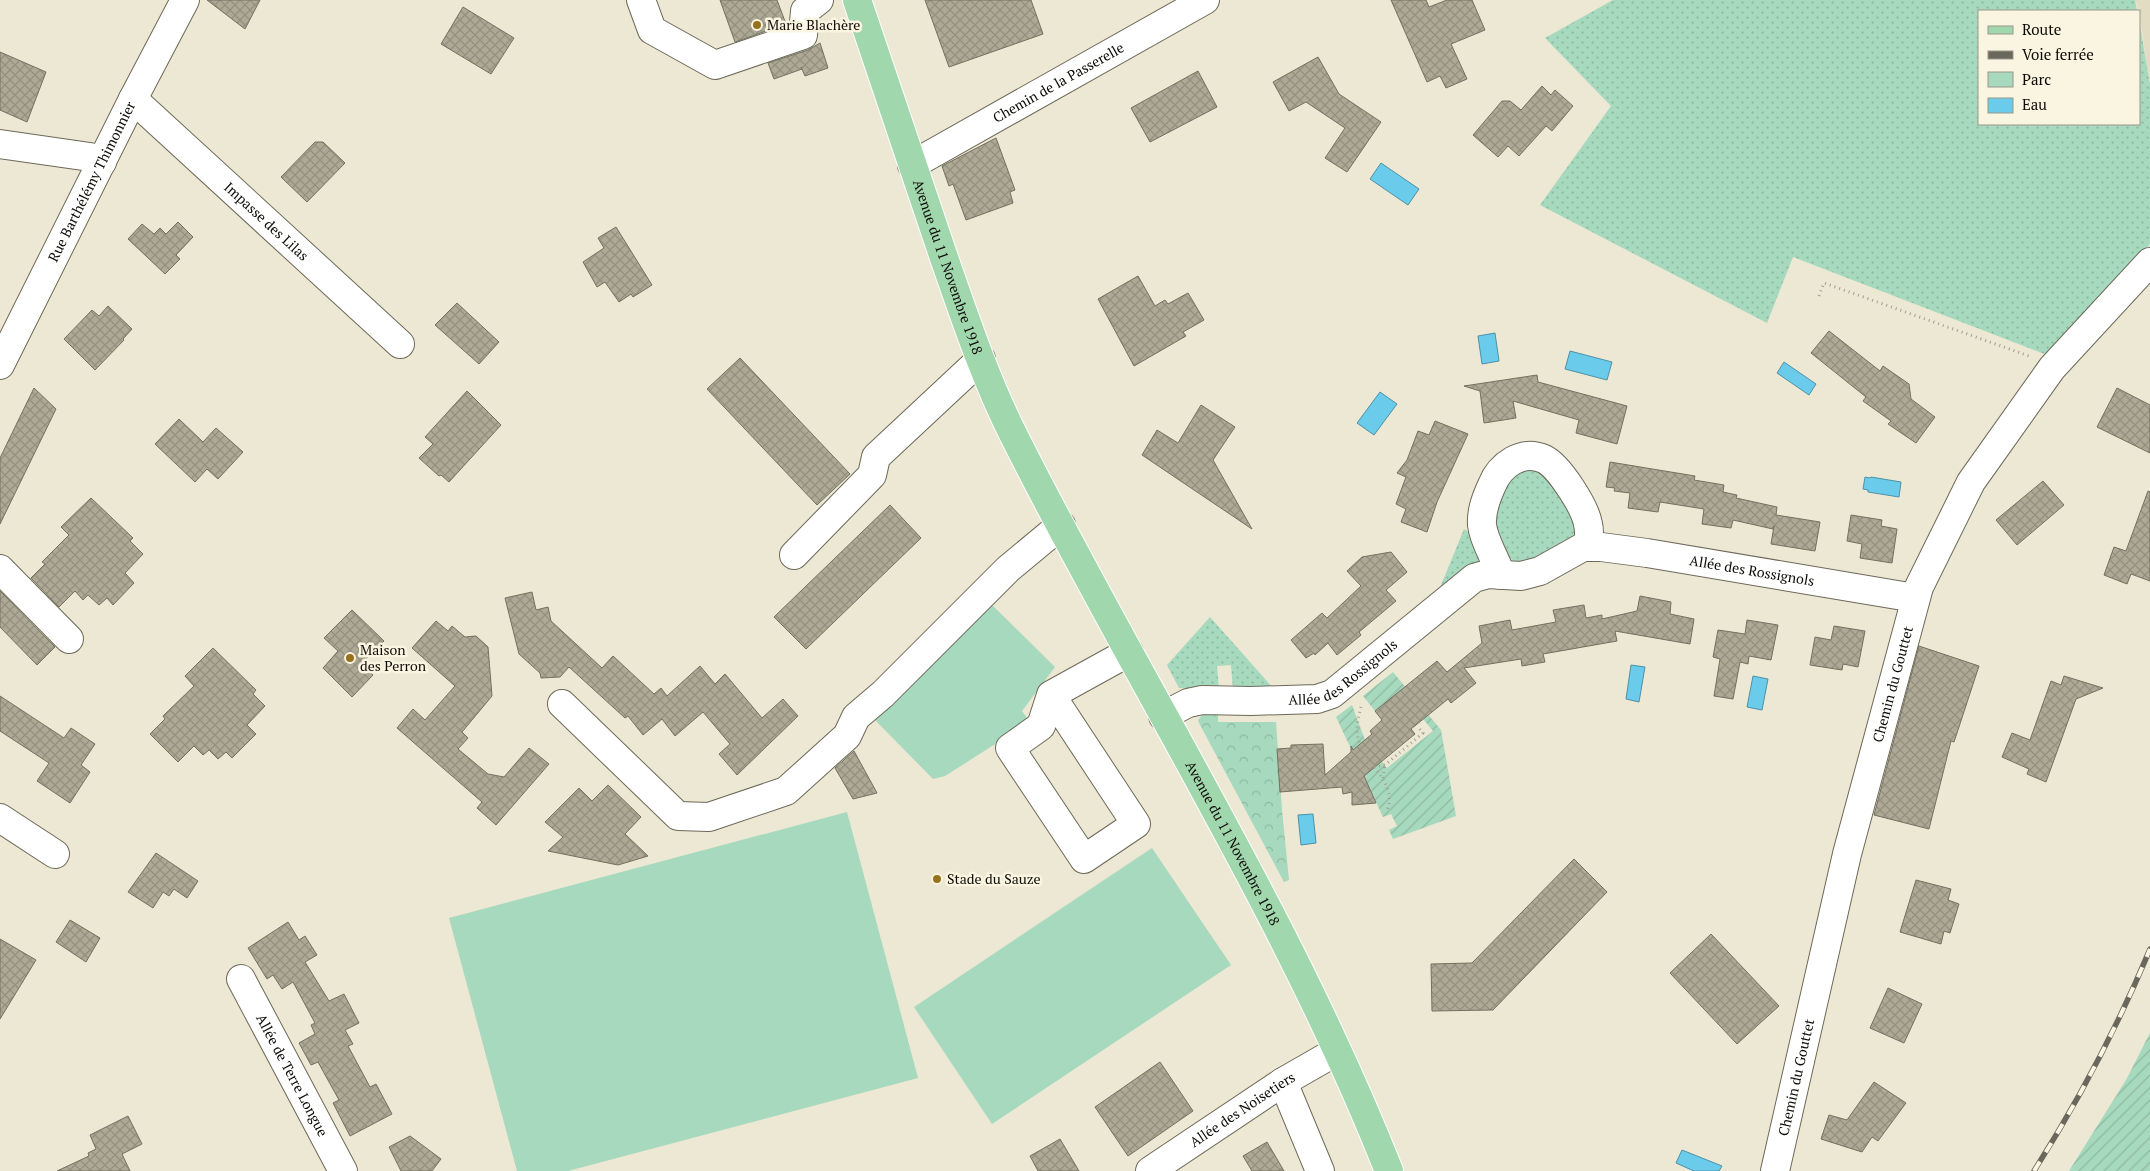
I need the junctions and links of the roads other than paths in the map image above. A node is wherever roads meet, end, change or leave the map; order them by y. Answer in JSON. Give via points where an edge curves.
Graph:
{"nodes":[{"id":1,"x":185,"y":0,"type":"edge"},
{"id":2,"x":641,"y":0,"type":"edge"},
{"id":3,"x":819,"y":0,"type":"edge"},
{"id":4,"x":857,"y":0,"type":"edge"},
{"id":5,"x":1205,"y":0,"type":"edge"},
{"id":6,"x":133,"y":99,"type":"junction"},
{"id":7,"x":0,"y":144,"type":"edge"},
{"id":8,"x":102,"y":162,"type":"junction"},
{"id":9,"x":912,"y":165,"type":"junction"},
{"id":10,"x":2150,"y":262,"type":"edge"},
{"id":11,"x":400,"y":344,"type":"dead end"},
{"id":12,"x":981,"y":359,"type":"junction"},
{"id":13,"x":0,"y":365,"type":"edge"},
{"id":14,"x":1060,"y":525,"type":"junction"},
{"id":15,"x":1588,"y":546,"type":"junction"},
{"id":16,"x":794,"y":555,"type":"dead end"},
{"id":17,"x":0,"y":569,"type":"edge"},
{"id":18,"x":1501,"y":575,"type":"junction"},
{"id":19,"x":1915,"y":598,"type":"junction"},
{"id":20,"x":68,"y":639,"type":"dead end"},
{"id":21,"x":1129,"y":652,"type":"junction"},
{"id":22,"x":1051,"y":695,"type":"junction"},
{"id":23,"x":562,"y":704,"type":"dead end"},
{"id":24,"x":1163,"y":716,"type":"junction"},
{"id":25,"x":0,"y":818,"type":"edge"},
{"id":26,"x":55,"y":854,"type":"dead end"},
{"id":27,"x":241,"y":979,"type":"dead end"},
{"id":28,"x":1337,"y":1052,"type":"junction"},
{"id":29,"x":1283,"y":1082,"type":"junction"},
{"id":30,"x":343,"y":1171,"type":"edge"},
{"id":31,"x":1150,"y":1171,"type":"edge"},
{"id":32,"x":1320,"y":1171,"type":"edge"},
{"id":33,"x":1388,"y":1171,"type":"edge"},
{"id":34,"x":1775,"y":1171,"type":"edge"}],
"edges":[{"from":1,"to":6,"type":"street","name":"Rue Barthélémy Thimonnier"},
{"from":2,"to":3,"type":"street","via":[[652,30],[715,65],[803,34],[805,11]]},
{"from":4,"to":9,"type":"main road","name":"Avenue du 11 Novembre 1918"},
{"from":5,"to":9,"type":"street","name":"Chemin de la Passerelle"},
{"from":6,"to":8,"type":"street","name":"Rue Barthélémy Thimonnier"},
{"from":6,"to":11,"type":"street","name":"Impasse des Lilas"},
{"from":7,"to":8,"type":"street","via":[[90,157]]},
{"from":8,"to":13,"type":"street","name":"Rue Barthélémy Thimonnier"},
{"from":9,"to":12,"type":"main road","name":"Avenue du 11 Novembre 1918"},
{"from":10,"to":19,"type":"street","name":"Chemin du Gouttet","via":[[2052,368],[1970,482]]},
{"from":12,"to":14,"type":"main road","name":"Avenue du 11 Novembre 1918","via":[[1015,438]]},
{"from":12,"to":16,"type":"street","via":[[876,457],[872,475]]},
{"from":14,"to":21,"type":"main road","name":"Avenue du 11 Novembre 1918"},
{"from":14,"to":23,"type":"street","via":[[1008,569],[856,717],[847,736],[786,791],[708,817],[678,816]]},
{"from":15,"to":18,"type":"street","name":"Allée des Rossignols","via":[[1540,571],[1521,576]]},
{"from":15,"to":18,"type":"street","via":[[1590,534],[1584,512],[1557,470],[1543,458],[1516,458],[1495,477],[1482,514],[1482,526]]},
{"from":15,"to":19,"type":"street","name":"Allée des Rossignols"},
{"from":17,"to":20,"type":"street"},
{"from":18,"to":24,"type":"street","name":"Allée des Rossignols","via":[[1474,578],[1332,694],[1317,699],[1202,700],[1188,703]]},
{"from":19,"to":34,"type":"street","name":"Chemin du Gouttet","via":[[1847,854]]},
{"from":21,"to":22,"type":"street"},
{"from":21,"to":24,"type":"main road","name":"Avenue du 11 Novembre 1918"},
{"from":22,"to":22,"type":"street","via":[[1041,726],[1010,748],[1084,858],[1136,824]]},
{"from":24,"to":28,"type":"main road","name":"Avenue du 11 Novembre 1918","via":[[1283,936]]},
{"from":25,"to":26,"type":"street"},
{"from":27,"to":30,"type":"street","name":"Allée de Terre Longue"},
{"from":28,"to":29,"type":"street","name":"Allée des Noisetiers"},
{"from":28,"to":33,"type":"main road","name":"Avenue du 11 Novembre 1918"},
{"from":29,"to":31,"type":"street","name":"Allée des Noisetiers"},
{"from":29,"to":32,"type":"street"}]}
